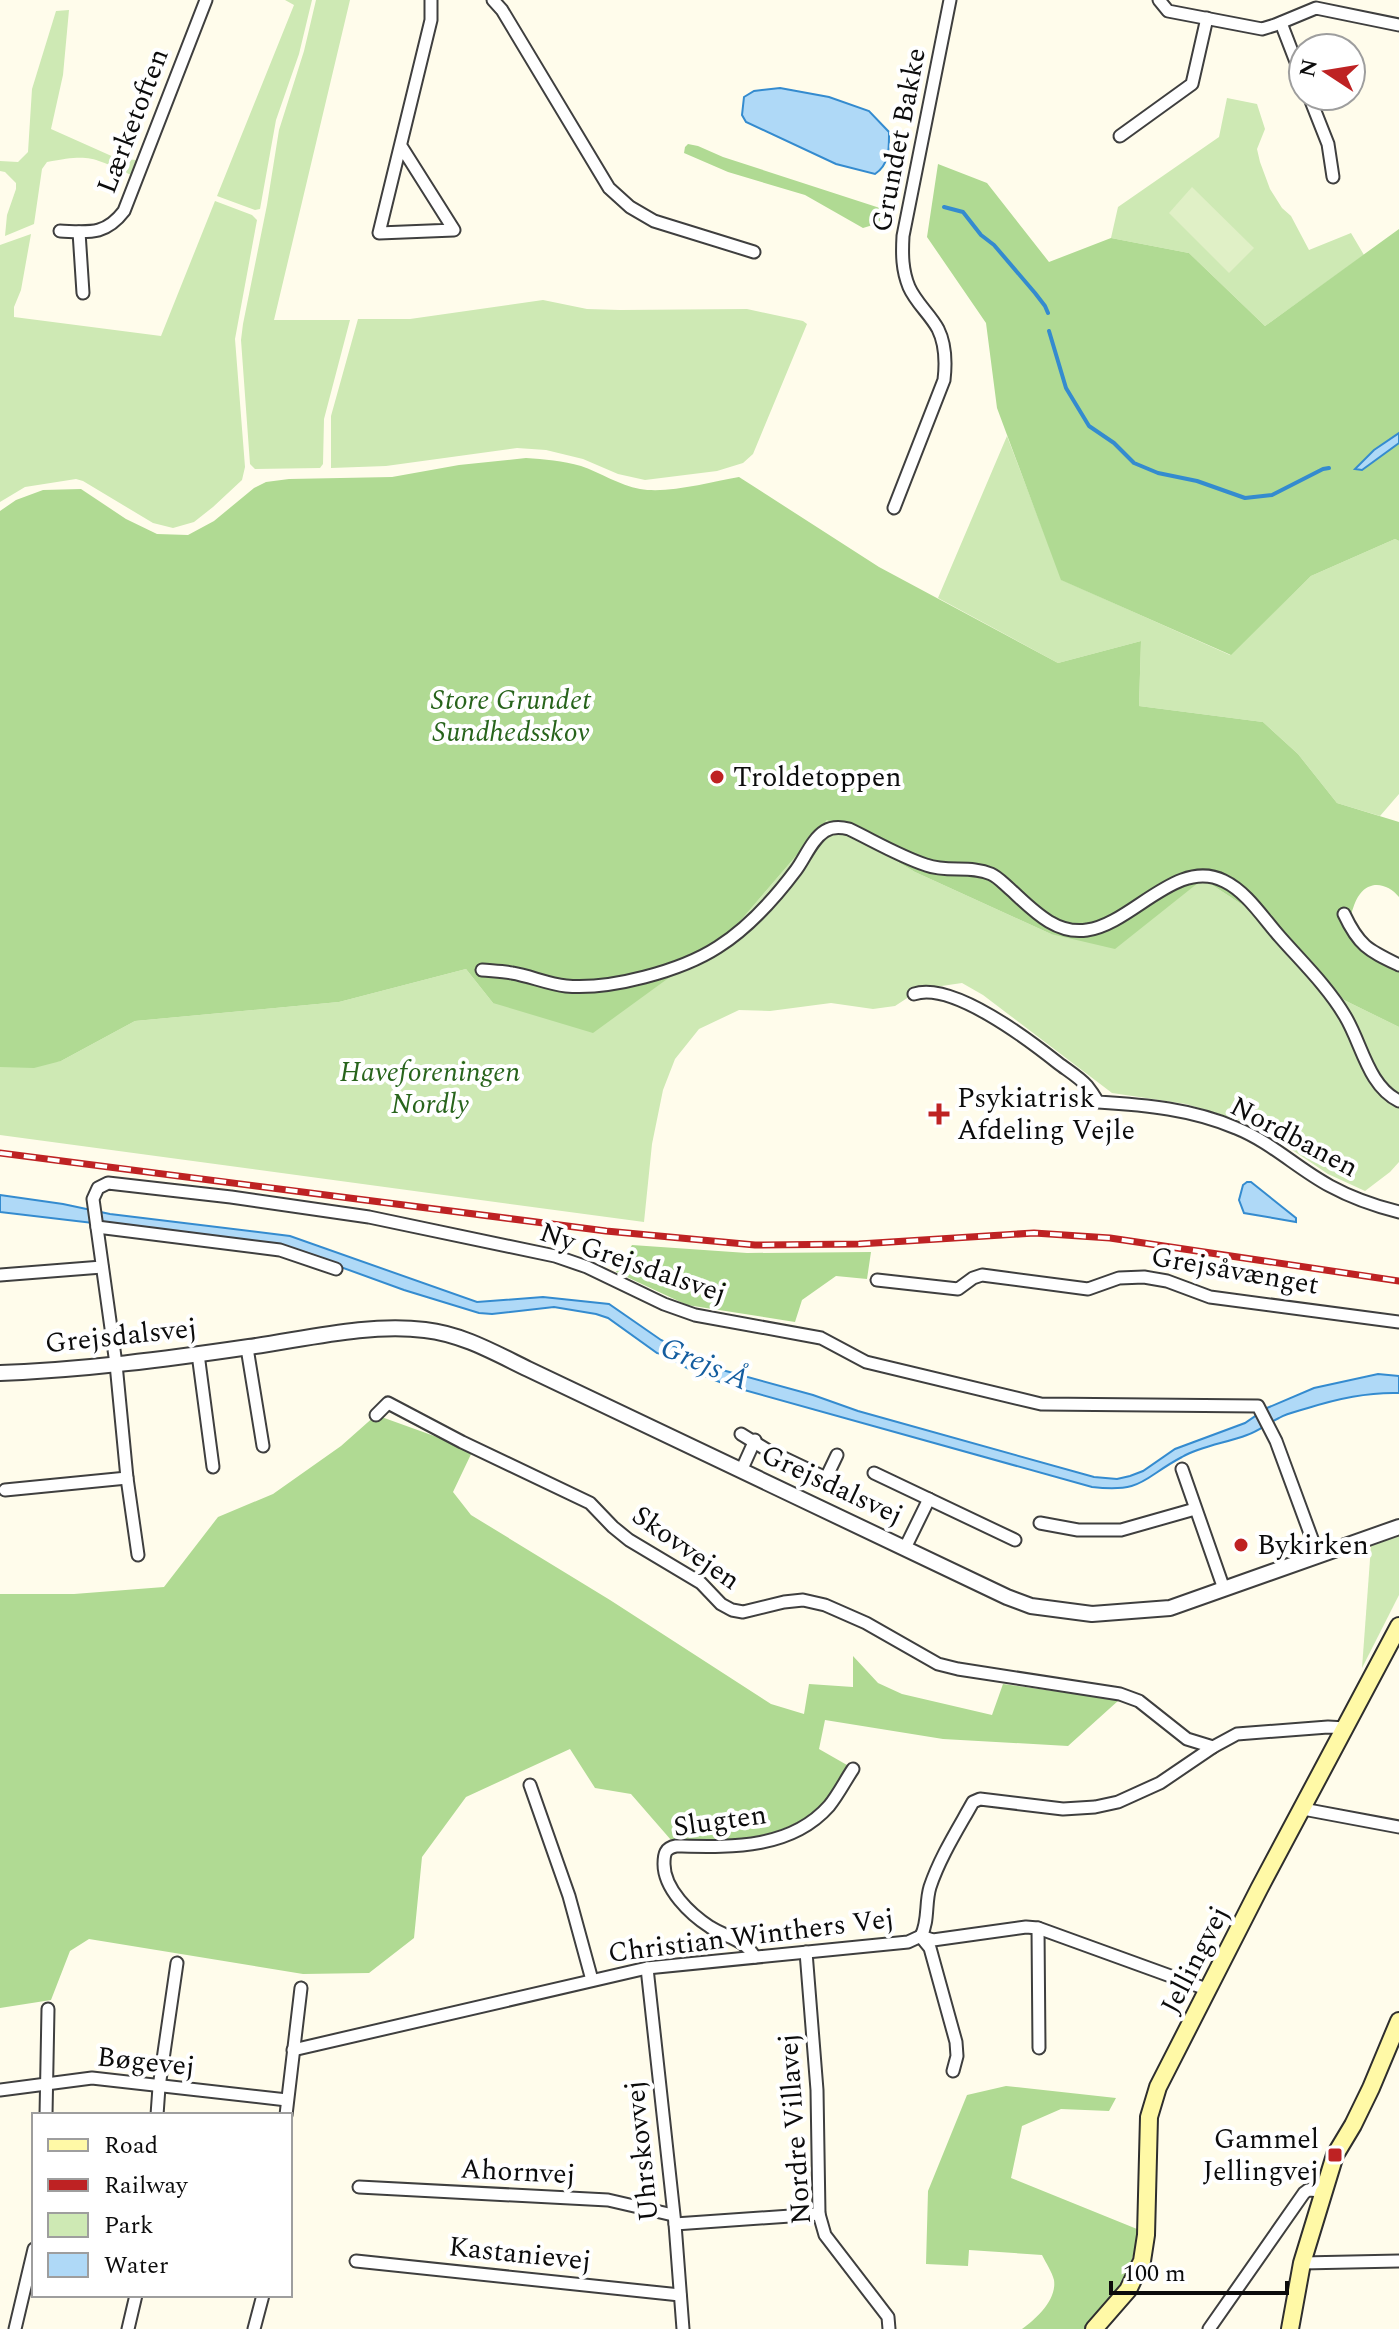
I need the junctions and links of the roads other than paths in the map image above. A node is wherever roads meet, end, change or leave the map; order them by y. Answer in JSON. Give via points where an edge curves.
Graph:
{"nodes":[{"id":1,"x":206,"y":0,"type":"edge"},
{"id":2,"x":431,"y":0,"type":"edge"},
{"id":3,"x":493,"y":0,"type":"edge"},
{"id":4,"x":950,"y":0,"type":"edge"},
{"id":5,"x":1159,"y":0,"type":"edge"},
{"id":6,"x":1331,"y":5,"type":"edge"},
{"id":7,"x":1207,"y":18,"type":"junction"},
{"id":8,"x":1281,"y":23,"type":"junction"},
{"id":9,"x":1399,"y":25,"type":"edge"},
{"id":10,"x":1287,"y":39,"type":"edge"},
{"id":11,"x":1315,"y":112,"type":"edge"},
{"id":12,"x":1120,"y":136,"type":"dead end"},
{"id":13,"x":401,"y":146,"type":"junction"},
{"id":14,"x":1333,"y":177,"type":"dead end"},
{"id":15,"x":60,"y":231,"type":"dead end"},
{"id":16,"x":79,"y":232,"type":"junction"},
{"id":17,"x":754,"y":252,"type":"dead end"},
{"id":18,"x":83,"y":293,"type":"dead end"},
{"id":19,"x":894,"y":508,"type":"dead end"},
{"id":20,"x":1344,"y":914,"type":"dead end"},
{"id":21,"x":1399,"y":965,"type":"edge"},
{"id":22,"x":482,"y":970,"type":"dead end"},
{"id":23,"x":914,"y":994,"type":"dead end"},
{"id":24,"x":1399,"y":1101,"type":"edge"},
{"id":25,"x":1399,"y":1212,"type":"edge"},
{"id":26,"x":96,"y":1226,"type":"junction"},
{"id":27,"x":102,"y":1267,"type":"junction"},
{"id":28,"x":336,"y":1269,"type":"dead end"},
{"id":29,"x":0,"y":1275,"type":"edge"},
{"id":30,"x":877,"y":1280,"type":"dead end"},
{"id":31,"x":1399,"y":1322,"type":"edge"},
{"id":32,"x":247,"y":1348,"type":"junction"},
{"id":33,"x":198,"y":1354,"type":"junction"},
{"id":34,"x":116,"y":1364,"type":"junction"},
{"id":35,"x":0,"y":1373,"type":"edge"},
{"id":36,"x":376,"y":1415,"type":"dead end"},
{"id":37,"x":741,"y":1434,"type":"dead end"},
{"id":38,"x":755,"y":1440,"type":"junction"},
{"id":39,"x":263,"y":1446,"type":"dead end"},
{"id":40,"x":837,"y":1455,"type":"dead end"},
{"id":41,"x":213,"y":1467,"type":"dead end"},
{"id":42,"x":1182,"y":1469,"type":"dead end"},
{"id":43,"x":741,"y":1471,"type":"junction"},
{"id":44,"x":874,"y":1473,"type":"dead end"},
{"id":45,"x":127,"y":1478,"type":"junction"},
{"id":46,"x":5,"y":1490,"type":"dead end"},
{"id":47,"x":929,"y":1499,"type":"junction"},
{"id":48,"x":1195,"y":1509,"type":"junction"},
{"id":49,"x":1040,"y":1523,"type":"dead end"},
{"id":50,"x":1399,"y":1527,"type":"edge"},
{"id":51,"x":1015,"y":1540,"type":"dead end"},
{"id":52,"x":905,"y":1548,"type":"junction"},
{"id":53,"x":138,"y":1555,"type":"dead end"},
{"id":54,"x":1318,"y":1555,"type":"junction"},
{"id":55,"x":1224,"y":1589,"type":"junction"},
{"id":56,"x":1399,"y":1626,"type":"edge"},
{"id":57,"x":1346,"y":1728,"type":"junction"},
{"id":58,"x":1213,"y":1747,"type":"junction"},
{"id":59,"x":853,"y":1769,"type":"dead end"},
{"id":60,"x":530,"y":1785,"type":"dead end"},
{"id":61,"x":1303,"y":1809,"type":"junction"},
{"id":62,"x":1399,"y":1827,"type":"edge"},
{"id":63,"x":1038,"y":1928,"type":"junction"},
{"id":64,"x":921,"y":1936,"type":"junction"},
{"id":65,"x":806,"y":1952,"type":"junction"},
{"id":66,"x":755,"y":1957,"type":"junction"},
{"id":67,"x":177,"y":1963,"type":"dead end"},
{"id":68,"x":647,"y":1968,"type":"junction"},
{"id":69,"x":592,"y":1980,"type":"junction"},
{"id":70,"x":301,"y":1988,"type":"dead end"},
{"id":71,"x":1209,"y":1990,"type":"junction"},
{"id":72,"x":48,"y":2009,"type":"dead end"},
{"id":73,"x":1399,"y":2021,"type":"edge"},
{"id":74,"x":1039,"y":2048,"type":"dead end"},
{"id":75,"x":293,"y":2050,"type":"junction"},
{"id":76,"x":953,"y":2071,"type":"dead end"},
{"id":77,"x":46,"y":2084,"type":"junction"},
{"id":78,"x":159,"y":2087,"type":"junction"},
{"id":79,"x":0,"y":2090,"type":"edge"},
{"id":80,"x":287,"y":2100,"type":"junction"},
{"id":81,"x":46,"y":2113,"type":"edge"},
{"id":82,"x":157,"y":2113,"type":"edge"},
{"id":83,"x":286,"y":2113,"type":"edge"},
{"id":84,"x":359,"y":2187,"type":"dead end"},
{"id":85,"x":1323,"y":2191,"type":"junction"},
{"id":86,"x":819,"y":2214,"type":"junction"},
{"id":87,"x":674,"y":2220,"type":"junction"},
{"id":88,"x":32,"y":2257,"type":"edge"},
{"id":89,"x":356,"y":2261,"type":"dead end"},
{"id":90,"x":1399,"y":2261,"type":"edge"},
{"id":91,"x":1302,"y":2263,"type":"junction"},
{"id":92,"x":680,"y":2295,"type":"junction"},
{"id":93,"x":136,"y":2297,"type":"edge"},
{"id":94,"x":262,"y":2297,"type":"edge"},
{"id":95,"x":15,"y":2329,"type":"edge"},
{"id":96,"x":128,"y":2329,"type":"edge"},
{"id":97,"x":254,"y":2329,"type":"edge"},
{"id":98,"x":683,"y":2329,"type":"edge"},
{"id":99,"x":889,"y":2329,"type":"edge"},
{"id":100,"x":1094,"y":2329,"type":"edge"},
{"id":101,"x":1209,"y":2329,"type":"edge"},
{"id":102,"x":1290,"y":2329,"type":"edge"}],
"edges":[{"from":1,"to":16,"type":"street","name":"Lærketoften","via":[[124,211],[108,228]]},
{"from":2,"to":13,"type":"street","via":[[431,20]]},
{"from":3,"to":17,"type":"street","via":[[609,188],[654,221]]},
{"from":4,"to":19,"type":"street","name":"Grundet Bakke","via":[[902,255],[908,286],[938,329],[946,361],[944,380]]},
{"from":5,"to":7,"type":"street","via":[[1168,11]]},
{"from":6,"to":8,"type":"street"},
{"from":6,"to":9,"type":"street"},
{"from":7,"to":8,"type":"street","via":[[1262,29]]},
{"from":7,"to":12,"type":"street","via":[[1192,84]]},
{"from":8,"to":10,"type":"street"},
{"from":11,"to":14,"type":"street"},
{"from":13,"to":13,"type":"street","via":[[379,233],[454,230],[447,218]]},
{"from":15,"to":16,"type":"street","name":"Lærketoften"},
{"from":16,"to":18,"type":"street"},
{"from":20,"to":21,"type":"street","via":[[1369,950]]},
{"from":22,"to":24,"type":"street","via":[[565,986],[670,970],[718,947],[746,925],[825,831],[836,827],[926,865],[993,874],[1046,921],[1064,929],[1086,931],[1106,924],[1177,882],[1206,876],[1221,879],[1247,900],[1331,996],[1375,1080]]},
{"from":23,"to":25,"type":"street","name":"Nordbanen","via":[[941,994],[1014,1028],[1087,1086],[1098,1102],[1161,1106],[1237,1128],[1330,1186]]},
{"from":26,"to":27,"type":"street","name":"Ny Grejsdalsvej"},
{"from":26,"to":28,"type":"street","via":[[280,1250]]},
{"from":26,"to":54,"type":"street","name":"Ny Grejsdalsvej","via":[[96,1192],[108,1183],[369,1217],[555,1256],[695,1315],[821,1338],[866,1362],[1041,1404],[1253,1405],[1261,1408],[1269,1425]]},
{"from":27,"to":29,"type":"street"},
{"from":27,"to":34,"type":"street","name":"Ny Grejsdalsvej"},
{"from":30,"to":31,"type":"street","name":"Grejsåvænget","via":[[958,1289],[982,1275],[1088,1289],[1119,1278],[1144,1277],[1210,1297]]},
{"from":32,"to":33,"type":"street","name":"Grejsdalsvej"},
{"from":32,"to":39,"type":"street"},
{"from":32,"to":43,"type":"street","name":"Grejsdalsvej","via":[[350,1332],[445,1333]]},
{"from":33,"to":34,"type":"street","name":"Grejsdalsvej"},
{"from":33,"to":41,"type":"street"},
{"from":34,"to":35,"type":"street","name":"Grejsdalsvej"},
{"from":34,"to":45,"type":"street","name":"Ny Grejsdalsvej"},
{"from":36,"to":58,"type":"street","name":"Skovvejen","via":[[388,1403],[590,1503],[629,1540],[701,1583],[732,1610],[803,1600],[825,1605],[938,1664],[1120,1694],[1139,1701],[1187,1739]]},
{"from":37,"to":38,"type":"street"},
{"from":38,"to":40,"type":"street","via":[[826,1478]]},
{"from":38,"to":43,"type":"street"},
{"from":42,"to":48,"type":"street"},
{"from":43,"to":52,"type":"street","name":"Grejsdalsvej"},
{"from":44,"to":47,"type":"street"},
{"from":45,"to":46,"type":"street"},
{"from":45,"to":53,"type":"street","name":"Ny Grejsdalsvej"},
{"from":47,"to":51,"type":"street"},
{"from":47,"to":52,"type":"street"},
{"from":48,"to":49,"type":"street","via":[[1121,1530]]},
{"from":48,"to":55,"type":"street"},
{"from":50,"to":54,"type":"street","name":"Grejsdalsvej"},
{"from":52,"to":55,"type":"street","name":"Grejsdalsvej","via":[[1007,1597],[1060,1612],[1170,1608]]},
{"from":54,"to":55,"type":"street","name":"Grejsdalsvej"},
{"from":56,"to":57,"type":"main road","name":"Jellingvej"},
{"from":57,"to":58,"type":"street","via":[[1253,1731]]},
{"from":57,"to":61,"type":"main road","name":"Jellingvej"},
{"from":58,"to":64,"type":"street","via":[[1160,1783],[1118,1802],[1072,1809],[973,1802],[936,1870]]},
{"from":59,"to":66,"type":"street","name":"Slugten","via":[[829,1805],[793,1832],[737,1847],[676,1846],[665,1852],[672,1891],[708,1925],[747,1945]]},
{"from":60,"to":69,"type":"street"},
{"from":61,"to":62,"type":"street"},
{"from":61,"to":71,"type":"main road","name":"Jellingvej"},
{"from":63,"to":64,"type":"street","name":"Christian Winthers Vej","via":[[933,1940]]},
{"from":63,"to":71,"type":"street","name":"Christian Winthers Vej"},
{"from":63,"to":74,"type":"street"},
{"from":64,"to":65,"type":"street","name":"Christian Winthers Vej","via":[[908,1942]]},
{"from":64,"to":76,"type":"street","via":[[930,1948],[956,2042]]},
{"from":65,"to":66,"type":"street","name":"Christian Winthers Vej"},
{"from":65,"to":86,"type":"street","name":"Nordre Villavej","via":[[817,2090]]},
{"from":66,"to":68,"type":"street","name":"Christian Winthers Vej"},
{"from":67,"to":78,"type":"street"},
{"from":68,"to":69,"type":"street","name":"Christian Winthers Vej"},
{"from":68,"to":87,"type":"street","name":"Uhrskovvej"},
{"from":69,"to":75,"type":"street","name":"Christian Winthers Vej"},
{"from":70,"to":75,"type":"street"},
{"from":71,"to":100,"type":"main road","name":"Jellingvej","via":[[1152,2101],[1142,2261],[1128,2290]]},
{"from":72,"to":77,"type":"street"},
{"from":73,"to":85,"type":"main road"},
{"from":75,"to":80,"type":"street"},
{"from":77,"to":78,"type":"street","name":"Bøgevej","via":[[92,2078]]},
{"from":77,"to":79,"type":"street","name":"Bøgevej"},
{"from":77,"to":81,"type":"street"},
{"from":78,"to":80,"type":"street","name":"Bøgevej"},
{"from":78,"to":82,"type":"street"},
{"from":80,"to":83,"type":"street"},
{"from":84,"to":87,"type":"street","name":"Ahornvej","via":[[608,2200]]},
{"from":85,"to":91,"type":"main road"},
{"from":85,"to":101,"type":"street","via":[[1304,2193]]},
{"from":86,"to":87,"type":"street","name":"Ahornvej"},
{"from":86,"to":99,"type":"street","name":"Nordre Villavej","via":[[825,2235],[888,2317]]},
{"from":87,"to":92,"type":"street","name":"Uhrskovvej"},
{"from":88,"to":95,"type":"street"},
{"from":89,"to":92,"type":"street","name":"Kastanievej"},
{"from":90,"to":91,"type":"street"},
{"from":91,"to":102,"type":"main road"},
{"from":92,"to":98,"type":"street","name":"Uhrskovvej"},
{"from":93,"to":96,"type":"street"},
{"from":94,"to":97,"type":"street"}]}
